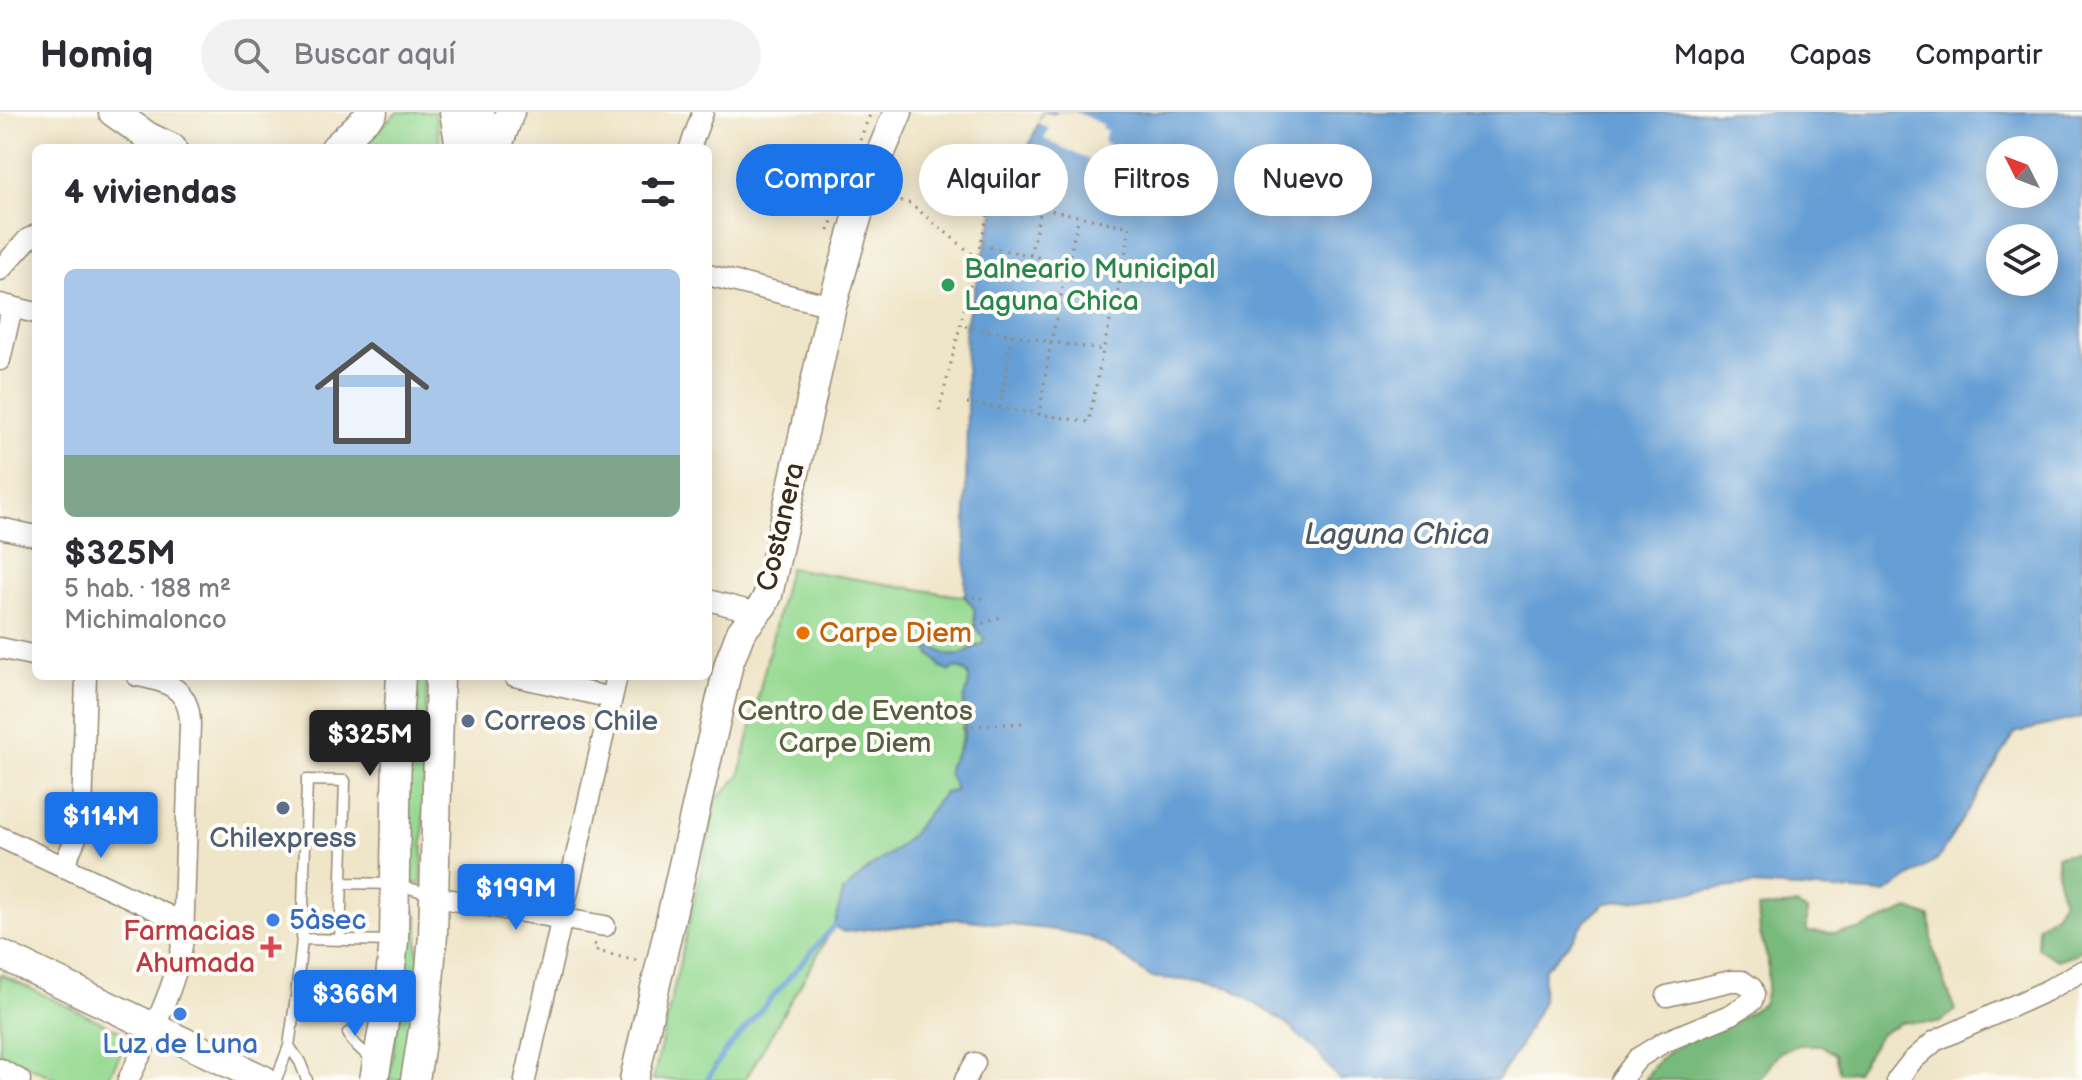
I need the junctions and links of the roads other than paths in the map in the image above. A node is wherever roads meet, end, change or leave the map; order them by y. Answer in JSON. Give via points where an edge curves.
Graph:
{"nodes":[{"id":1,"x":113,"y":112,"type":"edge"},
{"id":2,"x":373,"y":112,"type":"edge"},
{"id":3,"x":454,"y":112,"type":"edge"},
{"id":4,"x":480,"y":112,"type":"edge"},
{"id":5,"x":510,"y":112,"type":"edge"},
{"id":6,"x":703,"y":112,"type":"edge"},
{"id":7,"x":898,"y":112,"type":"edge"},
{"id":8,"x":164,"y":144,"type":"edge"},
{"id":9,"x":339,"y":144,"type":"edge"},
{"id":10,"x":459,"y":144,"type":"edge"},
{"id":11,"x":484,"y":144,"type":"edge"},
{"id":12,"x":498,"y":144,"type":"edge"},
{"id":13,"x":691,"y":144,"type":"edge"},
{"id":14,"x":32,"y":237,"type":"edge"},
{"id":15,"x":0,"y":270,"type":"edge"},
{"id":16,"x":712,"y":276,"type":"edge"},
{"id":17,"x":6,"y":306,"type":"edge"},
{"id":18,"x":832,"y":306,"type":"junction"},
{"id":19,"x":32,"y":312,"type":"edge"},
{"id":20,"x":0,"y":360,"type":"edge"},
{"id":21,"x":0,"y":528,"type":"edge"},
{"id":22,"x":32,"y":535,"type":"edge"},
{"id":23,"x":712,"y":601,"type":"edge"},
{"id":24,"x":757,"y":613,"type":"junction"},
{"id":25,"x":0,"y":648,"type":"edge"},
{"id":26,"x":32,"y":655,"type":"edge"},
{"id":27,"x":86,"y":680,"type":"edge"},
{"id":28,"x":160,"y":680,"type":"edge"},
{"id":29,"x":401,"y":680,"type":"edge"},
{"id":30,"x":440,"y":680,"type":"edge"},
{"id":31,"x":532,"y":680,"type":"edge"},
{"id":32,"x":616,"y":680,"type":"edge"},
{"id":33,"x":612,"y":698,"type":"junction"},
{"id":34,"x":0,"y":837,"type":"edge"},
{"id":35,"x":63,"y":867,"type":"junction"},
{"id":36,"x":343,"y":883,"type":"junction"},
{"id":37,"x":395,"y":884,"type":"junction"},
{"id":38,"x":435,"y":897,"type":"junction"},
{"id":39,"x":184,"y":923,"type":"junction"},
{"id":40,"x":561,"y":924,"type":"junction"},
{"id":41,"x":605,"y":926,"type":"dead end"},
{"id":42,"x":302,"y":939,"type":"junction"},
{"id":43,"x":340,"y":940,"type":"junction"},
{"id":44,"x":0,"y":954,"type":"edge"},
{"id":45,"x":393,"y":955,"type":"junction"},
{"id":46,"x":2082,"y":971,"type":"edge"},
{"id":47,"x":1667,"y":996,"type":"dead end"},
{"id":48,"x":296,"y":997,"type":"junction"},
{"id":49,"x":154,"y":1027,"type":"junction"},
{"id":50,"x":348,"y":1033,"type":"dead end"},
{"id":51,"x":289,"y":1046,"type":"junction"},
{"id":52,"x":0,"y":1069,"type":"edge"},
{"id":53,"x":375,"y":1073,"type":"edge"},
{"id":54,"x":20,"y":1080,"type":"edge"},
{"id":55,"x":128,"y":1080,"type":"edge"},
{"id":56,"x":264,"y":1080,"type":"edge"},
{"id":57,"x":276,"y":1080,"type":"edge"},
{"id":58,"x":307,"y":1080,"type":"edge"},
{"id":59,"x":415,"y":1080,"type":"edge"},
{"id":60,"x":525,"y":1080,"type":"edge"},
{"id":61,"x":634,"y":1080,"type":"edge"},
{"id":62,"x":1621,"y":1080,"type":"edge"},
{"id":63,"x":1897,"y":1080,"type":"edge"}],
"edges":[{"from":1,"to":8,"type":"street"},
{"from":2,"to":9,"type":"street"},
{"from":3,"to":10,"type":"street"},
{"from":4,"to":11,"type":"street"},
{"from":5,"to":12,"type":"street"},
{"from":6,"to":13,"type":"street"},
{"from":7,"to":18,"type":"street","name":"Costanera","via":[[865,190]]},
{"from":14,"to":15,"type":"street"},
{"from":16,"to":18,"type":"street"},
{"from":17,"to":19,"type":"street"},
{"from":17,"to":20,"type":"street"},
{"from":18,"to":24,"type":"street","name":"Costanera","via":[[770,587]]},
{"from":21,"to":22,"type":"street"},
{"from":23,"to":24,"type":"street"},
{"from":24,"to":61,"type":"street","name":"Costanera","via":[[741,632],[729,663]]},
{"from":25,"to":26,"type":"street"},
{"from":27,"to":35,"type":"street","via":[[82,816]]},
{"from":28,"to":39,"type":"street","via":[[186,701],[190,716]]},
{"from":29,"to":37,"type":"street"},
{"from":30,"to":38,"type":"street"},
{"from":31,"to":33,"type":"street"},
{"from":32,"to":33,"type":"street"},
{"from":33,"to":40,"type":"street"},
{"from":34,"to":35,"type":"street"},
{"from":35,"to":39,"type":"street"},
{"from":36,"to":37,"type":"lane"},
{"from":36,"to":42,"type":"lane","via":[[345,781],[307,780]]},
{"from":36,"to":43,"type":"lane"},
{"from":37,"to":38,"type":"lane"},
{"from":37,"to":45,"type":"street"},
{"from":38,"to":40,"type":"street"},
{"from":38,"to":59,"type":"street"},
{"from":39,"to":49,"type":"street","via":[[180,959]]},
{"from":40,"to":41,"type":"street"},
{"from":40,"to":60,"type":"street"},
{"from":42,"to":43,"type":"lane"},
{"from":42,"to":48,"type":"lane"},
{"from":43,"to":45,"type":"lane"},
{"from":44,"to":49,"type":"street"},
{"from":45,"to":48,"type":"lane","via":[[349,1004]]},
{"from":45,"to":53,"type":"street"},
{"from":46,"to":63,"type":"street","via":[[1935,1041]]},
{"from":47,"to":62,"type":"street","via":[[1731,981],[1742,981],[1754,994],[1732,1014],[1638,1058]]},
{"from":48,"to":51,"type":"lane"},
{"from":49,"to":55,"type":"street"},
{"from":49,"to":56,"type":"street"},
{"from":50,"to":53,"type":"lane"},
{"from":51,"to":57,"type":"lane"},
{"from":51,"to":58,"type":"lane"},
{"from":52,"to":54,"type":"street"}]}
